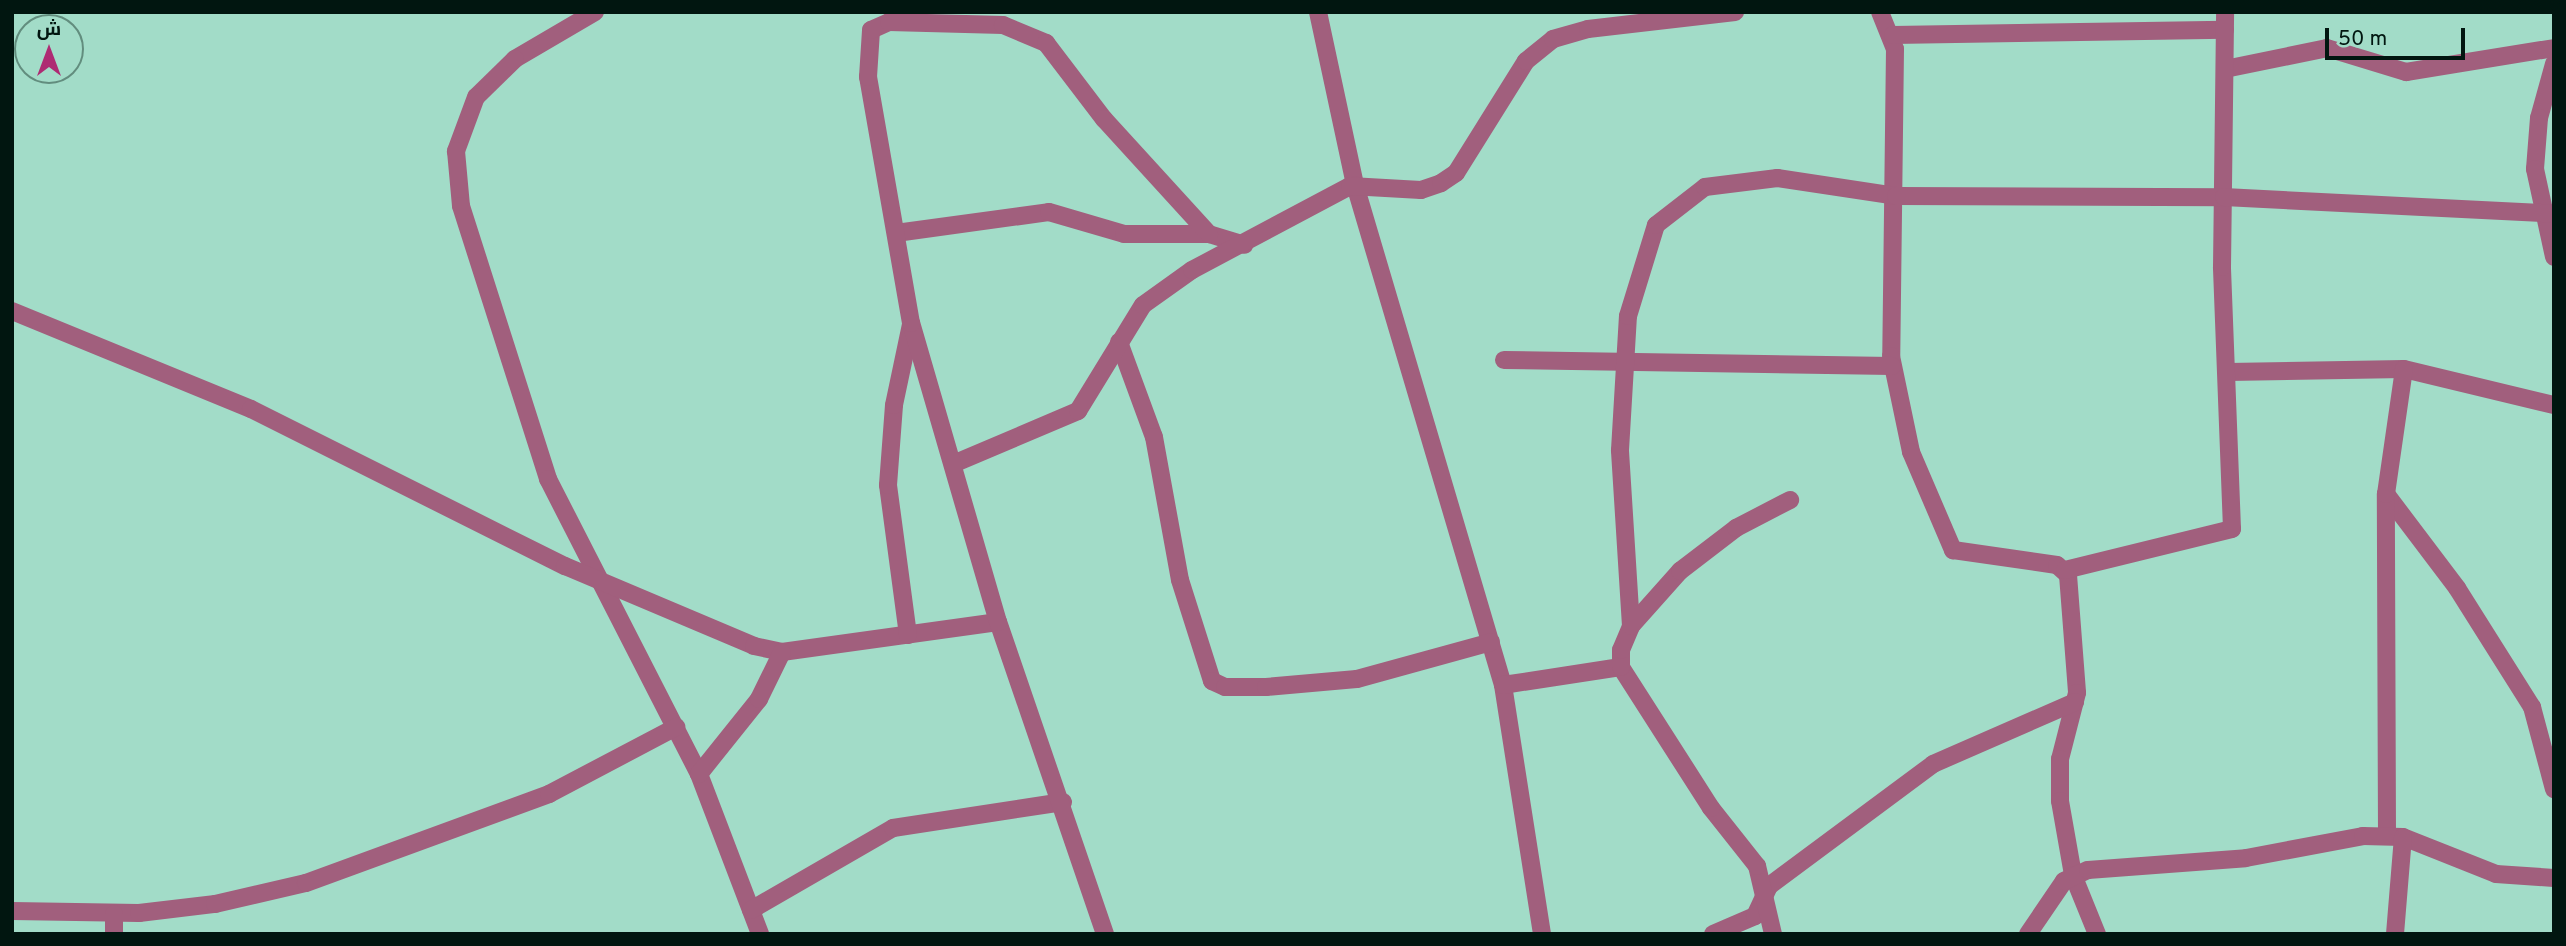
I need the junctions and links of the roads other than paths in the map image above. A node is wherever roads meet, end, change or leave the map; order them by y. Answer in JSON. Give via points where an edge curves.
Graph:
{"nodes":[{"id":1,"x":595,"y":12,"type":"edge"},
{"id":2,"x":1318,"y":12,"type":"edge"},
{"id":3,"x":1735,"y":12,"type":"edge"},
{"id":4,"x":1880,"y":12,"type":"edge"},
{"id":5,"x":2225,"y":21,"type":"edge"},
{"id":6,"x":1893,"y":35,"type":"junction"},
{"id":7,"x":2554,"y":48,"type":"edge"},
{"id":8,"x":2554,"y":64,"type":"edge"},
{"id":9,"x":2225,"y":69,"type":"junction"},
{"id":10,"x":1355,"y":186,"type":"junction"},
{"id":11,"x":1896,"y":196,"type":"junction"},
{"id":12,"x":2224,"y":197,"type":"junction"},
{"id":13,"x":2547,"y":214,"type":"edge"},
{"id":14,"x":896,"y":233,"type":"junction"},
{"id":15,"x":1209,"y":234,"type":"junction"},
{"id":16,"x":1244,"y":245,"type":"junction"},
{"id":17,"x":2554,"y":257,"type":"edge"},
{"id":18,"x":12,"y":312,"type":"edge"},
{"id":19,"x":911,"y":323,"type":"junction"},
{"id":20,"x":1119,"y":342,"type":"junction"},
{"id":21,"x":1504,"y":360,"type":"dead end"},
{"id":22,"x":1621,"y":362,"type":"junction"},
{"id":23,"x":1892,"y":366,"type":"junction"},
{"id":24,"x":2404,"y":369,"type":"junction"},
{"id":25,"x":2228,"y":372,"type":"junction"},
{"id":26,"x":2553,"y":402,"type":"edge"},
{"id":27,"x":953,"y":464,"type":"junction"},
{"id":28,"x":2386,"y":494,"type":"junction"},
{"id":29,"x":1790,"y":500,"type":"dead end"},
{"id":30,"x":2065,"y":570,"type":"junction"},
{"id":31,"x":601,"y":582,"type":"junction"},
{"id":32,"x":999,"y":622,"type":"junction"},
{"id":33,"x":1632,"y":626,"type":"junction"},
{"id":34,"x":908,"y":635,"type":"junction"},
{"id":35,"x":1491,"y":642,"type":"junction"},
{"id":36,"x":782,"y":652,"type":"junction"},
{"id":37,"x":1621,"y":667,"type":"junction"},
{"id":38,"x":1503,"y":685,"type":"junction"},
{"id":39,"x":2075,"y":702,"type":"junction"},
{"id":40,"x":676,"y":727,"type":"junction"},
{"id":41,"x":699,"y":774,"type":"junction"},
{"id":42,"x":2554,"y":789,"type":"edge"},
{"id":43,"x":1063,"y":802,"type":"junction"},
{"id":44,"x":2395,"y":836,"type":"junction"},
{"id":45,"x":2073,"y":875,"type":"junction"},
{"id":46,"x":2554,"y":878,"type":"edge"},
{"id":47,"x":1763,"y":893,"type":"junction"},
{"id":48,"x":751,"y":910,"type":"junction"},
{"id":49,"x":12,"y":911,"type":"edge"},
{"id":50,"x":114,"y":914,"type":"junction"},
{"id":51,"x":114,"y":934,"type":"edge"},
{"id":52,"x":760,"y":934,"type":"edge"},
{"id":53,"x":1105,"y":934,"type":"edge"},
{"id":54,"x":1542,"y":934,"type":"edge"},
{"id":55,"x":1713,"y":934,"type":"edge"},
{"id":56,"x":1773,"y":934,"type":"edge"},
{"id":57,"x":2028,"y":934,"type":"edge"},
{"id":58,"x":2098,"y":934,"type":"edge"},
{"id":59,"x":2395,"y":934,"type":"edge"}],
"edges":[{"from":1,"to":31,"type":"street","via":[[492,78],[463,121],[456,151],[461,206],[548,479]]},
{"from":2,"to":10,"type":"street"},
{"from":3,"to":10,"type":"street","via":[[1588,29],[1553,39],[1500,95],[1456,173],[1421,190]]},
{"from":4,"to":6,"type":"street"},
{"from":5,"to":6,"type":"street"},
{"from":5,"to":9,"type":"street"},
{"from":6,"to":11,"type":"street"},
{"from":7,"to":9,"type":"street","via":[[2406,72],[2328,48]]},
{"from":8,"to":13,"type":"street","via":[[2536,141]]},
{"from":9,"to":12,"type":"street"},
{"from":10,"to":16,"type":"street"},
{"from":10,"to":35,"type":"street"},
{"from":11,"to":12,"type":"street"},
{"from":11,"to":22,"type":"street","via":[[1777,178],[1705,187],[1656,225],[1635,277]]},
{"from":11,"to":23,"type":"street"},
{"from":12,"to":13,"type":"street"},
{"from":12,"to":25,"type":"street"},
{"from":13,"to":17,"type":"street"},
{"from":14,"to":15,"type":"street","via":[[1049,212],[1124,234]]},
{"from":14,"to":15,"type":"street","via":[[865,48],[871,30],[890,22],[1003,25],[1046,43],[1111,128]]},
{"from":14,"to":19,"type":"street"},
{"from":15,"to":16,"type":"street"},
{"from":16,"to":20,"type":"street","via":[[1153,294]]},
{"from":18,"to":31,"type":"street","via":[[251,409]]},
{"from":19,"to":27,"type":"street"},
{"from":19,"to":34,"type":"street","via":[[894,405],[888,485]]},
{"from":20,"to":27,"type":"street","via":[[1078,411]]},
{"from":20,"to":35,"type":"street","via":[[1154,437],[1180,580],[1212,681],[1225,687],[1266,687],[1357,679]]},
{"from":21,"to":22,"type":"street"},
{"from":22,"to":23,"type":"street"},
{"from":22,"to":33,"type":"street"},
{"from":23,"to":30,"type":"street","via":[[1911,452],[1953,550]]},
{"from":24,"to":25,"type":"street"},
{"from":24,"to":26,"type":"street"},
{"from":24,"to":28,"type":"street"},
{"from":25,"to":30,"type":"street","via":[[2232,529]]},
{"from":27,"to":32,"type":"street"},
{"from":28,"to":42,"type":"street","via":[[2456,588],[2532,707]]},
{"from":28,"to":44,"type":"street"},
{"from":29,"to":33,"type":"street","via":[[1709,546]]},
{"from":30,"to":39,"type":"street"},
{"from":31,"to":36,"type":"street"},
{"from":31,"to":40,"type":"street"},
{"from":32,"to":34,"type":"street"},
{"from":32,"to":43,"type":"street"},
{"from":33,"to":37,"type":"street"},
{"from":34,"to":36,"type":"street"},
{"from":35,"to":38,"type":"street"},
{"from":36,"to":41,"type":"street","via":[[759,699]]},
{"from":37,"to":38,"type":"street"},
{"from":37,"to":47,"type":"street","via":[[1711,808],[1757,866]]},
{"from":38,"to":54,"type":"street"},
{"from":39,"to":45,"type":"street","via":[[2059,777]]},
{"from":39,"to":47,"type":"street","via":[[1933,764]]},
{"from":40,"to":41,"type":"street"},
{"from":40,"to":50,"type":"street","via":[[549,794],[412,848],[215,904]]},
{"from":41,"to":48,"type":"street"},
{"from":43,"to":48,"type":"street","via":[[893,828]]},
{"from":43,"to":53,"type":"street"},
{"from":44,"to":45,"type":"street","via":[[2246,858]]},
{"from":44,"to":46,"type":"street","via":[[2480,870]]},
{"from":44,"to":59,"type":"street"},
{"from":45,"to":57,"type":"street"},
{"from":45,"to":58,"type":"street"},
{"from":47,"to":55,"type":"street","via":[[1755,916]]},
{"from":47,"to":56,"type":"street"},
{"from":48,"to":52,"type":"street"},
{"from":49,"to":50,"type":"street"},
{"from":50,"to":51,"type":"street"}]}
